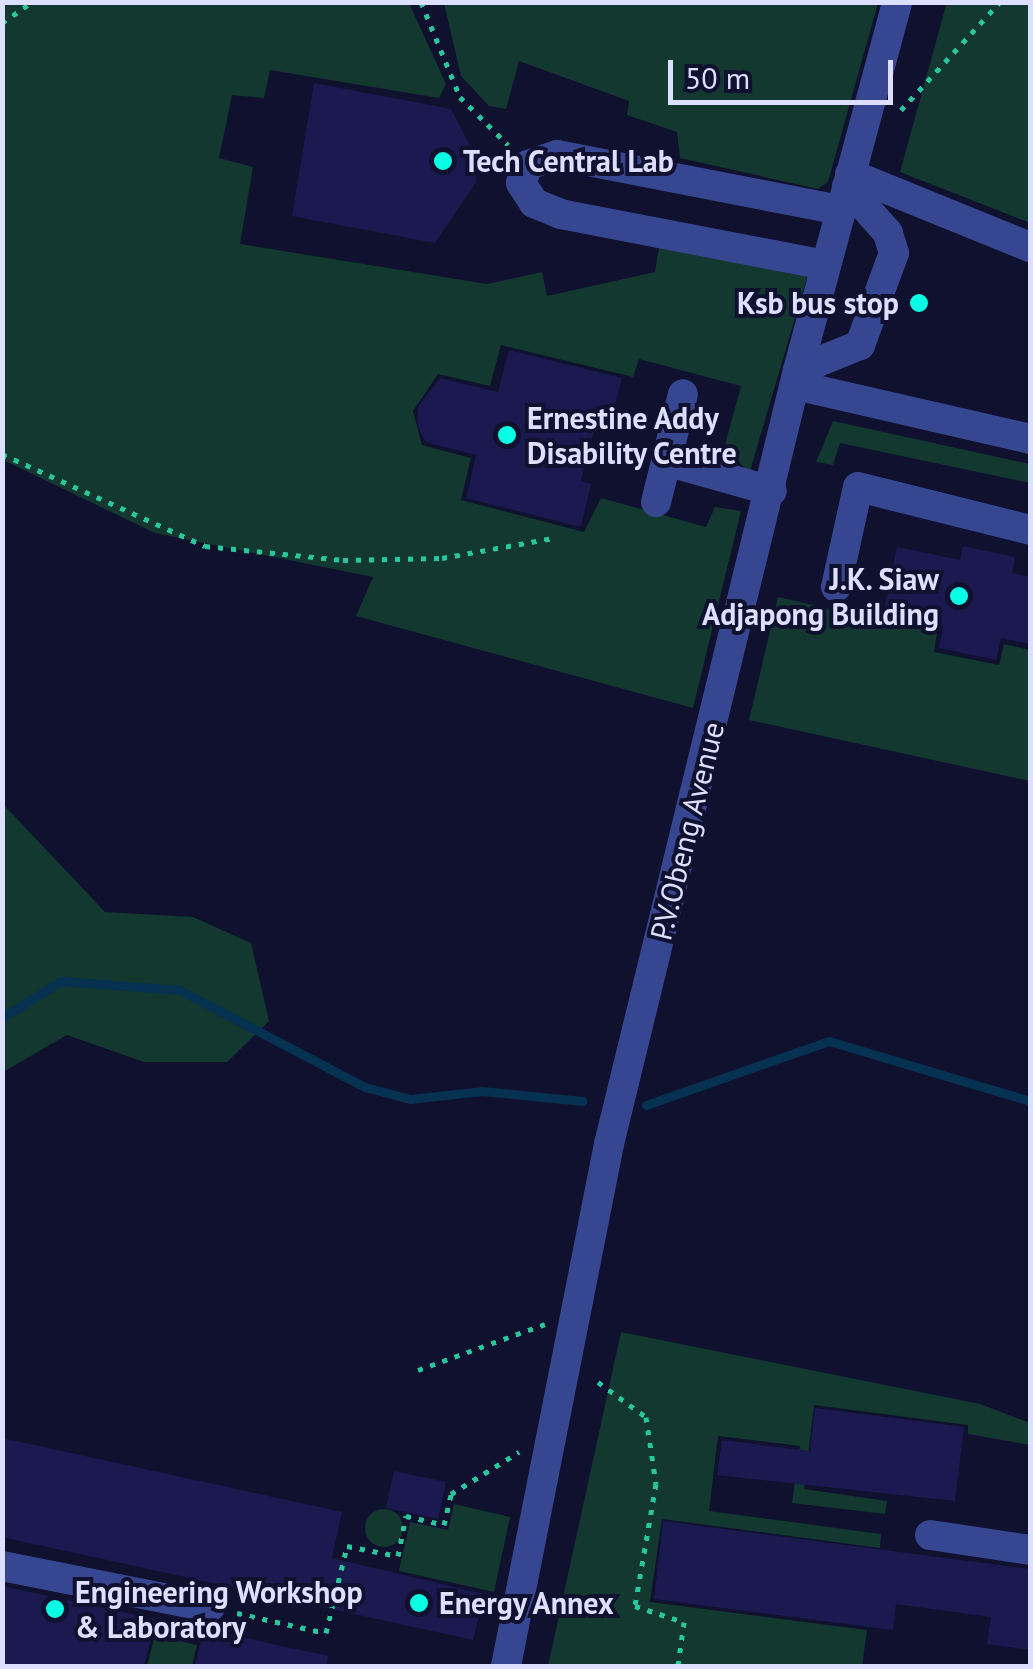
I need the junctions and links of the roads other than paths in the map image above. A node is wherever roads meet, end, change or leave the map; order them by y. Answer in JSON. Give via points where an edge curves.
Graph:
{"nodes":[{"id":1,"x":897,"y":2,"type":"edge"},
{"id":2,"x":846,"y":190,"type":"junction"},
{"id":3,"x":1030,"y":247,"type":"edge"},
{"id":4,"x":825,"y":265,"type":"junction"},
{"id":5,"x":796,"y":377,"type":"junction"},
{"id":6,"x":682,"y":394,"type":"dead end"},
{"id":7,"x":1030,"y":440,"type":"edge"},
{"id":8,"x":666,"y":461,"type":"junction"},
{"id":9,"x":772,"y":491,"type":"junction"},
{"id":10,"x":656,"y":502,"type":"dead end"},
{"id":11,"x":1030,"y":530,"type":"edge"},
{"id":12,"x":836,"y":587,"type":"dead end"},
{"id":13,"x":930,"y":1535,"type":"dead end"},
{"id":14,"x":1030,"y":1550,"type":"edge"},
{"id":15,"x":2,"y":1566,"type":"edge"},
{"id":16,"x":210,"y":1607,"type":"road end"},
{"id":17,"x":506,"y":1666,"type":"edge"}],
"edges":[{"from":1,"to":2,"type":"street","name":"P.V.Obeng Avenue"},
{"from":2,"to":3,"type":"street"},
{"from":2,"to":4,"type":"street","name":"P.V.Obeng Avenue"},
{"from":2,"to":4,"type":"street","via":[[557,155],[528,165],[524,193],[561,214]]},
{"from":2,"to":5,"type":"street","via":[[888,233],[894,253],[860,345]]},
{"from":4,"to":5,"type":"street","name":"P.V.Obeng Avenue"},
{"from":5,"to":7,"type":"street"},
{"from":5,"to":9,"type":"street","name":"P.V.Obeng Avenue"},
{"from":6,"to":8,"type":"street"},
{"from":8,"to":9,"type":"street"},
{"from":8,"to":10,"type":"street"},
{"from":9,"to":17,"type":"street","name":"P.V.Obeng Avenue","via":[[609,1144]]},
{"from":11,"to":12,"type":"street","via":[[858,487]]},
{"from":13,"to":14,"type":"street"},
{"from":15,"to":16,"type":"street"}]}
